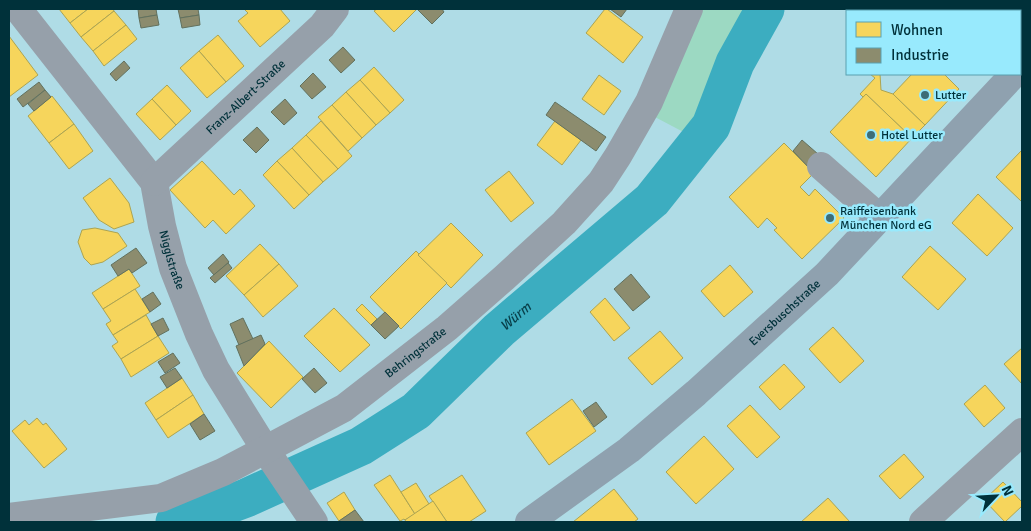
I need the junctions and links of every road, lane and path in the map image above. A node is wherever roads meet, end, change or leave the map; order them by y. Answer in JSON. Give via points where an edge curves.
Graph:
{"nodes":[{"id":1,"x":18,"y":9,"type":"edge"},
{"id":2,"x":335,"y":9,"type":"edge"},
{"id":3,"x":689,"y":9,"type":"edge"},
{"id":4,"x":1013,"y":75,"type":"edge"},
{"id":5,"x":821,"y":166,"type":"dead end"},
{"id":6,"x":154,"y":182,"type":"junction"},
{"id":7,"x":880,"y":218,"type":"junction"},
{"id":8,"x":1022,"y":432,"type":"edge"},
{"id":9,"x":270,"y":456,"type":"junction"},
{"id":10,"x":310,"y":516,"type":"edge"},
{"id":11,"x":9,"y":517,"type":"edge"},
{"id":12,"x":529,"y":522,"type":"edge"},
{"id":13,"x":923,"y":522,"type":"edge"}],
"edges":[{"from":1,"to":6,"type":"street","name":"Nigglstraße"},
{"from":2,"to":6,"type":"street","name":"Franz-Albert-Straße","via":[[322,26]]},
{"from":3,"to":9,"type":"street","name":"Behringstraße","via":[[649,102],[618,156],[601,182],[564,223],[447,328],[344,408]]},
{"from":4,"to":7,"type":"main road","name":"Eversbuschstraße"},
{"from":5,"to":7,"type":"street"},
{"from":6,"to":9,"type":"street","name":"Nigglstraße","via":[[173,268],[199,334],[216,370]]},
{"from":7,"to":12,"type":"main road","name":"Eversbuschstraße","via":[[827,274],[696,394],[629,450]]},
{"from":8,"to":13,"type":"street"},
{"from":9,"to":10,"type":"street","name":"Nigglstraße"},
{"from":9,"to":11,"type":"street","name":"Behringstraße","via":[[161,498]]}]}
